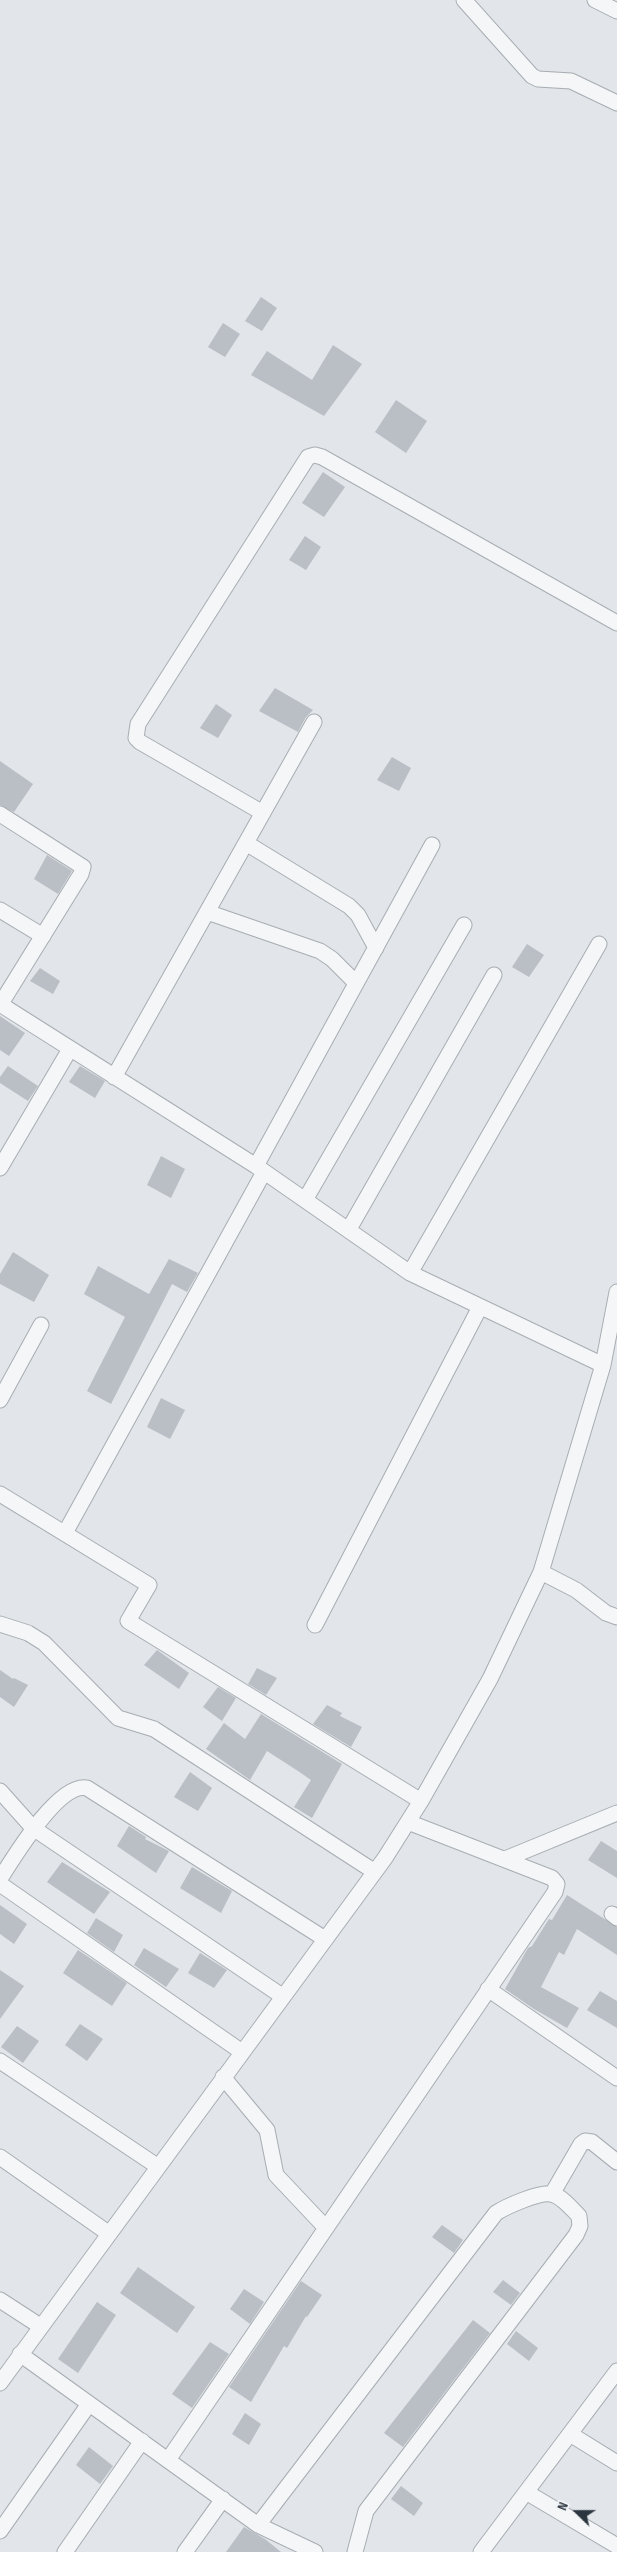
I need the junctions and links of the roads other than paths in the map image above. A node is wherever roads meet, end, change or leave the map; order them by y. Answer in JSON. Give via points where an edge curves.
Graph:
{"nodes":[{"id":1,"x":464,"y":0,"type":"edge"},
{"id":2,"x":595,"y":0,"type":"edge"},
{"id":3,"x":617,"y":11,"type":"edge"},
{"id":4,"x":617,"y":103,"type":"edge"},
{"id":5,"x":617,"y":623,"type":"edge"},
{"id":6,"x":314,"y":722,"type":"dead end"},
{"id":7,"x":263,"y":813,"type":"junction"},
{"id":8,"x":0,"y":814,"type":"edge"},
{"id":9,"x":246,"y":843,"type":"junction"},
{"id":10,"x":432,"y":845,"type":"dead end"},
{"id":11,"x":0,"y":910,"type":"edge"},
{"id":12,"x":207,"y":912,"type":"junction"},
{"id":13,"x":464,"y":925,"type":"dead end"},
{"id":14,"x":43,"y":936,"type":"junction"},
{"id":15,"x":599,"y":944,"type":"dead end"},
{"id":16,"x":376,"y":948,"type":"junction"},
{"id":17,"x":494,"y":975,"type":"dead end"},
{"id":18,"x":356,"y":983,"type":"junction"},
{"id":19,"x":0,"y":1004,"type":"edge"},
{"id":20,"x":70,"y":1049,"type":"junction"},
{"id":21,"x":114,"y":1076,"type":"junction"},
{"id":22,"x":0,"y":1168,"type":"edge"},
{"id":23,"x":260,"y":1169,"type":"junction"},
{"id":24,"x":305,"y":1200,"type":"junction"},
{"id":25,"x":349,"y":1229,"type":"junction"},
{"id":26,"x":410,"y":1274,"type":"junction"},
{"id":27,"x":617,"y":1292,"type":"edge"},
{"id":28,"x":480,"y":1307,"type":"junction"},
{"id":29,"x":41,"y":1325,"type":"dead end"},
{"id":30,"x":603,"y":1365,"type":"junction"},
{"id":31,"x":0,"y":1400,"type":"edge"},
{"id":32,"x":0,"y":1494,"type":"edge"},
{"id":33,"x":65,"y":1533,"type":"junction"},
{"id":34,"x":541,"y":1572,"type":"junction"},
{"id":35,"x":617,"y":1617,"type":"edge"},
{"id":36,"x":0,"y":1624,"type":"edge"},
{"id":37,"x":315,"y":1625,"type":"dead end"},
{"id":38,"x":0,"y":1791,"type":"edge"},
{"id":39,"x":422,"y":1801,"type":"junction"},
{"id":40,"x":617,"y":1813,"type":"edge"},
{"id":41,"x":408,"y":1822,"type":"junction"},
{"id":42,"x":33,"y":1828,"type":"junction"},
{"id":43,"x":505,"y":1859,"type":"junction"},
{"id":44,"x":375,"y":1872,"type":"junction"},
{"id":45,"x":0,"y":1879,"type":"edge"},
{"id":46,"x":0,"y":1884,"type":"edge"},
{"id":47,"x":325,"y":1939,"type":"junction"},
{"id":48,"x":488,"y":1989,"type":"junction"},
{"id":49,"x":282,"y":1996,"type":"junction"},
{"id":50,"x":242,"y":2052,"type":"junction"},
{"id":51,"x":0,"y":2061,"type":"edge"},
{"id":52,"x":223,"y":2077,"type":"junction"},
{"id":53,"x":617,"y":2078,"type":"edge"},
{"id":54,"x":0,"y":2157,"type":"edge"},
{"id":55,"x":617,"y":2162,"type":"edge"},
{"id":56,"x":158,"y":2166,"type":"junction"},
{"id":57,"x":552,"y":2194,"type":"junction"},
{"id":58,"x":326,"y":2228,"type":"junction"},
{"id":59,"x":108,"y":2233,"type":"junction"},
{"id":60,"x":0,"y":2300,"type":"edge"},
{"id":61,"x":40,"y":2326,"type":"junction"},
{"id":62,"x":20,"y":2354,"type":"junction"},
{"id":63,"x":617,"y":2371,"type":"edge"},
{"id":64,"x":0,"y":2383,"type":"edge"},
{"id":65,"x":90,"y":2404,"type":"junction"},
{"id":66,"x":570,"y":2434,"type":"junction"},
{"id":67,"x":142,"y":2441,"type":"junction"},
{"id":68,"x":168,"y":2460,"type":"junction"},
{"id":69,"x":617,"y":2463,"type":"edge"},
{"id":70,"x":526,"y":2492,"type":"junction"},
{"id":71,"x":223,"y":2499,"type":"junction"},
{"id":72,"x":258,"y":2525,"type":"junction"},
{"id":73,"x":0,"y":2531,"type":"edge"},
{"id":74,"x":617,"y":2546,"type":"edge"},
{"id":75,"x":65,"y":2552,"type":"edge"},
{"id":76,"x":185,"y":2552,"type":"edge"},
{"id":77,"x":315,"y":2552,"type":"edge"},
{"id":78,"x":355,"y":2552,"type":"edge"},
{"id":79,"x":481,"y":2552,"type":"edge"}],
"edges":[{"from":1,"to":4,"type":"street","via":[[532,76],[571,81]]},
{"from":2,"to":3,"type":"street"},
{"from":5,"to":7,"type":"street","via":[[322,456],[308,457],[138,724],[136,732],[140,742]]},
{"from":6,"to":7,"type":"street"},
{"from":7,"to":9,"type":"street"},
{"from":8,"to":14,"type":"street","via":[[83,867],[82,874]]},
{"from":9,"to":12,"type":"street"},
{"from":9,"to":16,"type":"street","via":[[349,906],[358,915]]},
{"from":10,"to":16,"type":"street"},
{"from":11,"to":14,"type":"street"},
{"from":12,"to":18,"type":"street","via":[[320,951]]},
{"from":12,"to":21,"type":"street"},
{"from":13,"to":24,"type":"street"},
{"from":14,"to":19,"type":"street"},
{"from":15,"to":26,"type":"street"},
{"from":16,"to":18,"type":"street"},
{"from":17,"to":25,"type":"street"},
{"from":18,"to":23,"type":"street"},
{"from":19,"to":20,"type":"street"},
{"from":20,"to":21,"type":"street"},
{"from":20,"to":22,"type":"street"},
{"from":21,"to":23,"type":"street"},
{"from":23,"to":24,"type":"street"},
{"from":23,"to":33,"type":"street"},
{"from":24,"to":25,"type":"street"},
{"from":25,"to":26,"type":"street"},
{"from":26,"to":28,"type":"street"},
{"from":27,"to":30,"type":"street"},
{"from":28,"to":30,"type":"street"},
{"from":28,"to":37,"type":"street"},
{"from":29,"to":31,"type":"street"},
{"from":30,"to":34,"type":"street"},
{"from":32,"to":33,"type":"street"},
{"from":33,"to":39,"type":"street","via":[[149,1585],[128,1621]]},
{"from":34,"to":35,"type":"street"},
{"from":34,"to":39,"type":"street","via":[[490,1679]]},
{"from":36,"to":44,"type":"street","via":[[28,1633],[44,1643],[118,1718],[154,1729]]},
{"from":38,"to":42,"type":"street"},
{"from":39,"to":41,"type":"street"},
{"from":40,"to":43,"type":"street"},
{"from":41,"to":43,"type":"street"},
{"from":41,"to":44,"type":"street"},
{"from":42,"to":45,"type":"street"},
{"from":42,"to":47,"type":"street","via":[[70,1790],[79,1786],[87,1788]]},
{"from":42,"to":49,"type":"street"},
{"from":43,"to":48,"type":"street","via":[[552,1878],[557,1884],[555,1892]]},
{"from":44,"to":47,"type":"street"},
{"from":46,"to":50,"type":"street"},
{"from":47,"to":49,"type":"street"},
{"from":48,"to":53,"type":"street"},
{"from":48,"to":58,"type":"street"},
{"from":49,"to":50,"type":"street"},
{"from":50,"to":52,"type":"street"},
{"from":51,"to":56,"type":"street"},
{"from":52,"to":56,"type":"street"},
{"from":52,"to":58,"type":"street","via":[[267,2130],[276,2175]]},
{"from":54,"to":59,"type":"street"},
{"from":55,"to":57,"type":"street","via":[[592,2142],[585,2141]]},
{"from":56,"to":59,"type":"street"},
{"from":57,"to":72,"type":"street","via":[[507,2206],[496,2213]]},
{"from":57,"to":78,"type":"street","via":[[579,2216],[580,2226],[576,2235],[366,2511]]},
{"from":58,"to":68,"type":"street"},
{"from":59,"to":61,"type":"street"},
{"from":60,"to":61,"type":"street"},
{"from":61,"to":62,"type":"street"},
{"from":62,"to":64,"type":"street"},
{"from":62,"to":65,"type":"street"},
{"from":63,"to":66,"type":"street"},
{"from":65,"to":67,"type":"street"},
{"from":65,"to":73,"type":"street"},
{"from":66,"to":69,"type":"street"},
{"from":66,"to":70,"type":"street"},
{"from":67,"to":68,"type":"street"},
{"from":67,"to":75,"type":"street"},
{"from":68,"to":71,"type":"street"},
{"from":70,"to":74,"type":"street"},
{"from":70,"to":79,"type":"street"},
{"from":71,"to":72,"type":"street"},
{"from":71,"to":76,"type":"street"},
{"from":72,"to":77,"type":"street"}]}
